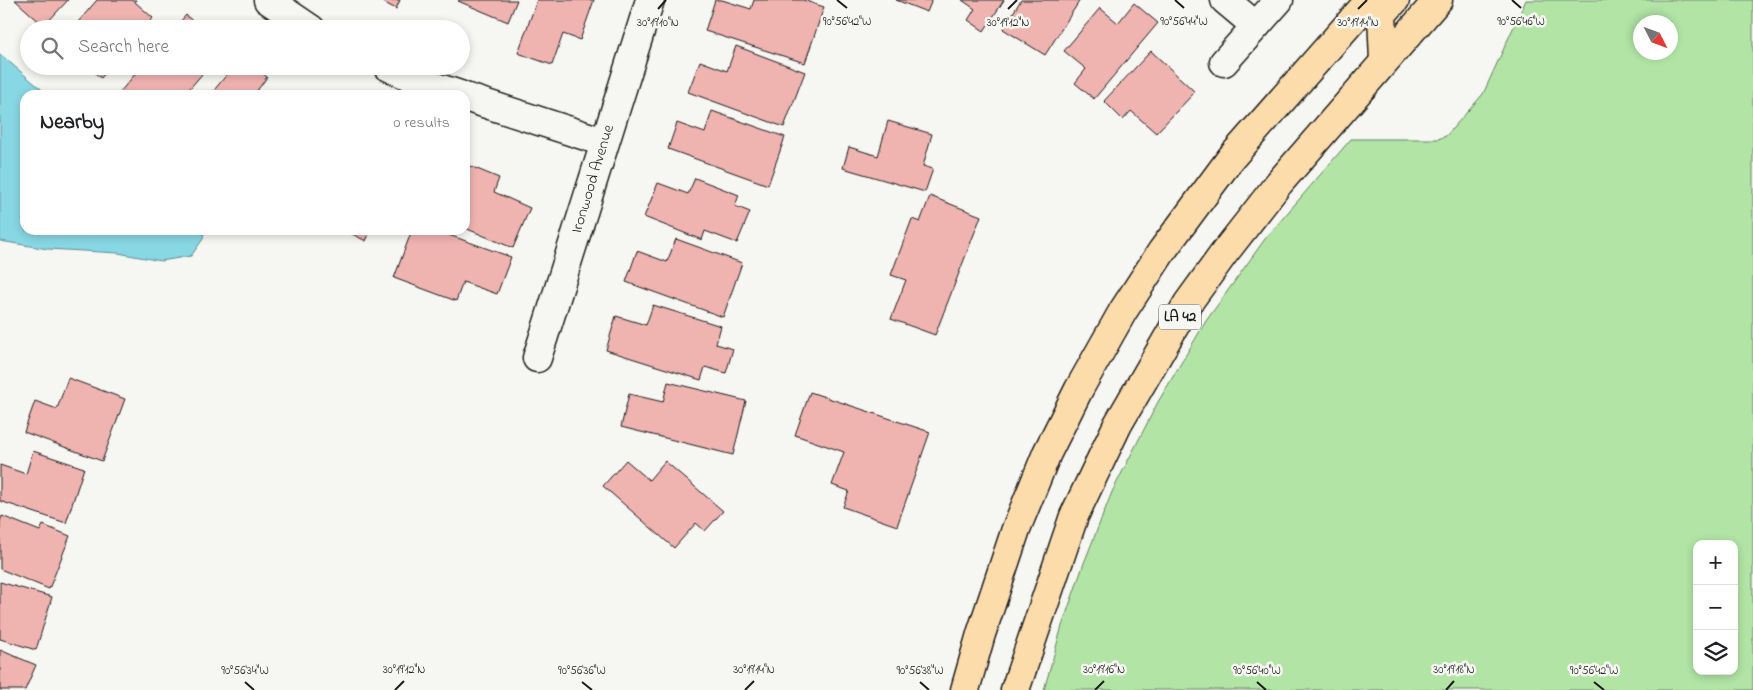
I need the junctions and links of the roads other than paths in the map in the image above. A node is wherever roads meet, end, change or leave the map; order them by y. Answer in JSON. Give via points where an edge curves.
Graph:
{"nodes":[{"id":1,"x":268,"y":0,"type":"edge"},
{"id":2,"x":650,"y":0,"type":"edge"},
{"id":3,"x":1226,"y":0,"type":"edge"},
{"id":4,"x":1279,"y":0,"type":"edge"},
{"id":5,"x":1370,"y":0,"type":"edge"},
{"id":6,"x":1395,"y":0,"type":"edge"},
{"id":7,"x":1438,"y":0,"type":"edge"},
{"id":8,"x":298,"y":20,"type":"edge"},
{"id":9,"x":1256,"y":26,"type":"junction"},
{"id":10,"x":1224,"y":62,"type":"dead end"},
{"id":11,"x":1384,"y":62,"type":"junction"},
{"id":12,"x":406,"y":75,"type":"edge"},
{"id":13,"x":445,"y":90,"type":"edge"},
{"id":14,"x":470,"y":98,"type":"edge"},
{"id":15,"x":604,"y":142,"type":"junction"},
{"id":16,"x":538,"y":358,"type":"dead end"},
{"id":17,"x":965,"y":690,"type":"edge"},
{"id":18,"x":1016,"y":690,"type":"edge"}],
"edges":[{"from":1,"to":8,"type":"street"},
{"from":2,"to":15,"type":"street","name":"Ironwood Avenue"},
{"from":3,"to":9,"type":"street"},
{"from":4,"to":9,"type":"street"},
{"from":5,"to":17,"type":"main road","via":[[1231,158],[1123,310],[1047,453],[1016,529]]},
{"from":6,"to":11,"type":"main road","via":[[1382,14]]},
{"from":7,"to":11,"type":"main road","number":"LA 42"},
{"from":9,"to":10,"type":"street"},
{"from":11,"to":18,"type":"main road","number":"LA 42","via":[[1273,190],[1183,312],[1118,424],[1074,516]]},
{"from":12,"to":13,"type":"street"},
{"from":14,"to":15,"type":"street"},
{"from":15,"to":16,"type":"street","name":"Ironwood Avenue"}]}
